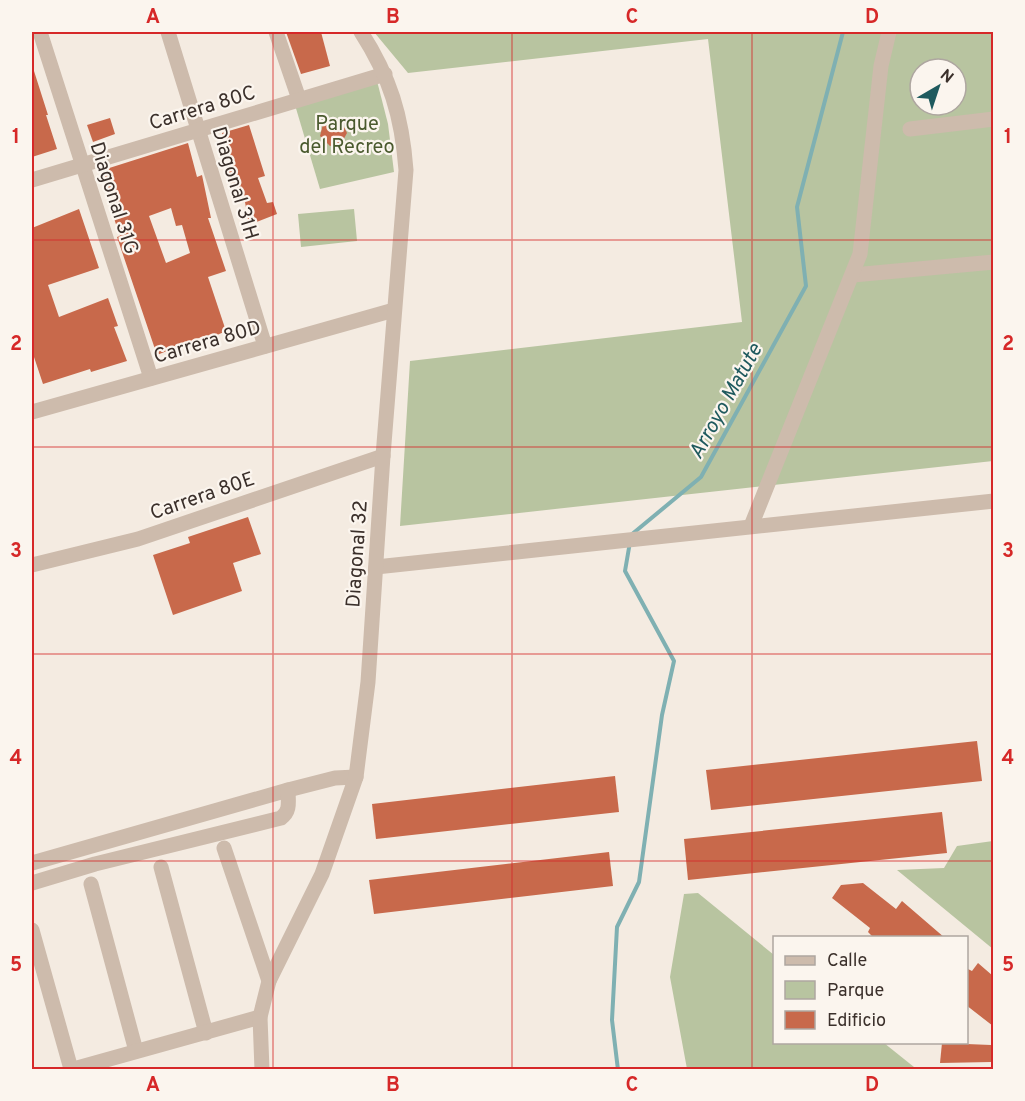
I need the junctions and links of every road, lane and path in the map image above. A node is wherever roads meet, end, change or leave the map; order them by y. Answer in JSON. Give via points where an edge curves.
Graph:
{"nodes":[{"id":1,"x":40,"y":32,"type":"edge"},
{"id":2,"x":168,"y":32,"type":"edge"},
{"id":3,"x":276,"y":32,"type":"edge"},
{"id":4,"x":361,"y":32,"type":"edge"},
{"id":5,"x":888,"y":32,"type":"edge"},
{"id":6,"x":385,"y":74,"type":"junction"},
{"id":7,"x":299,"y":99,"type":"junction"},
{"id":8,"x":993,"y":119,"type":"edge"},
{"id":9,"x":910,"y":129,"type":"dead end"},
{"id":10,"x":197,"y":130,"type":"junction"},
{"id":11,"x":82,"y":165,"type":"junction"},
{"id":12,"x":32,"y":180,"type":"edge"},
{"id":13,"x":993,"y":262,"type":"edge"},
{"id":14,"x":852,"y":275,"type":"junction"},
{"id":15,"x":394,"y":310,"type":"junction"},
{"id":16,"x":266,"y":346,"type":"junction"},
{"id":17,"x":151,"y":378,"type":"junction"},
{"id":18,"x":32,"y":412,"type":"edge"},
{"id":19,"x":383,"y":456,"type":"junction"},
{"id":20,"x":993,"y":501,"type":"edge"},
{"id":21,"x":751,"y":526,"type":"junction"},
{"id":22,"x":32,"y":565,"type":"edge"},
{"id":23,"x":376,"y":567,"type":"junction"},
{"id":24,"x":356,"y":777,"type":"junction"},
{"id":25,"x":288,"y":790,"type":"junction"},
{"id":26,"x":224,"y":848,"type":"dead end"},
{"id":27,"x":32,"y":863,"type":"edge"},
{"id":28,"x":161,"y":867,"type":"dead end"},
{"id":29,"x":32,"y":883,"type":"edge"},
{"id":30,"x":91,"y":884,"type":"dead end"},
{"id":31,"x":32,"y":930,"type":"edge"},
{"id":32,"x":269,"y":981,"type":"junction"},
{"id":33,"x":260,"y":1017,"type":"junction"},
{"id":34,"x":206,"y":1032,"type":"junction"},
{"id":35,"x":136,"y":1052,"type":"junction"},
{"id":36,"x":70,"y":1069,"type":"edge"},
{"id":37,"x":262,"y":1070,"type":"edge"}],
"edges":[{"from":1,"to":11,"type":"street","name":"Diagonal 31G"},
{"from":2,"to":10,"type":"street","name":"Diagonal 31H"},
{"from":3,"to":7,"type":"street"},
{"from":4,"to":6,"type":"street","name":"Diagonal 32"},
{"from":5,"to":14,"type":"street","via":[[860,254]]},
{"from":6,"to":7,"type":"street","name":"Carrera 80C"},
{"from":6,"to":15,"type":"street","name":"Diagonal 32","via":[[397,105],[406,170]]},
{"from":7,"to":10,"type":"street","name":"Carrera 80C"},
{"from":8,"to":9,"type":"street"},
{"from":10,"to":11,"type":"street","name":"Carrera 80C"},
{"from":10,"to":16,"type":"street","name":"Diagonal 31H"},
{"from":11,"to":12,"type":"street","name":"Carrera 80C"},
{"from":11,"to":17,"type":"street","name":"Diagonal 31G"},
{"from":13,"to":14,"type":"street"},
{"from":14,"to":21,"type":"street"},
{"from":15,"to":16,"type":"street","name":"Carrera 80D"},
{"from":15,"to":19,"type":"street","name":"Diagonal 32"},
{"from":16,"to":17,"type":"street","name":"Carrera 80D"},
{"from":17,"to":18,"type":"street","name":"Carrera 80D"},
{"from":19,"to":22,"type":"street","name":"Carrera 80E","via":[[138,539]]},
{"from":19,"to":23,"type":"street","name":"Diagonal 32"},
{"from":20,"to":21,"type":"street"},
{"from":21,"to":23,"type":"street"},
{"from":23,"to":24,"type":"street","name":"Diagonal 32"},
{"from":24,"to":25,"type":"street"},
{"from":24,"to":32,"type":"street","name":"Diagonal 32","via":[[322,874]]},
{"from":25,"to":27,"type":"street"},
{"from":25,"to":29,"type":"street","via":[[288,808],[281,818]]},
{"from":26,"to":32,"type":"street"},
{"from":28,"to":34,"type":"street"},
{"from":30,"to":35,"type":"street"},
{"from":31,"to":36,"type":"street"},
{"from":32,"to":33,"type":"street","name":"Diagonal 32"},
{"from":33,"to":34,"type":"street"},
{"from":33,"to":37,"type":"street","name":"Diagonal 32"},
{"from":34,"to":35,"type":"street"},
{"from":35,"to":36,"type":"street"}]}
